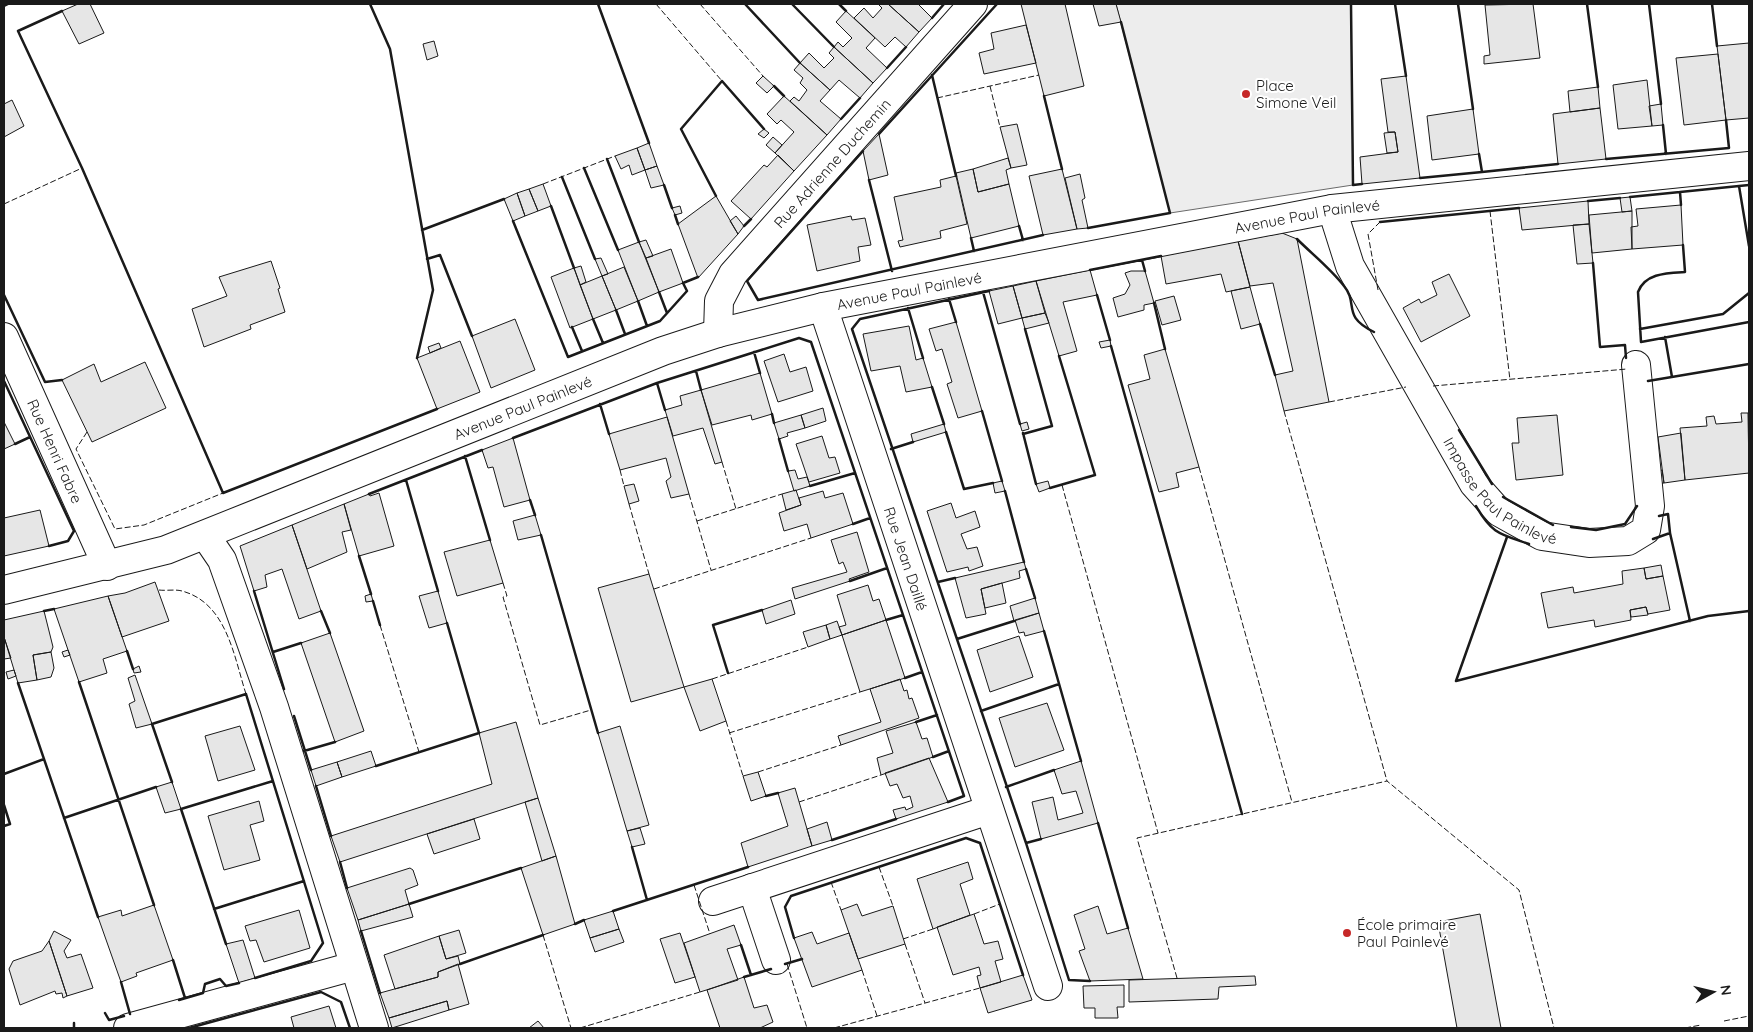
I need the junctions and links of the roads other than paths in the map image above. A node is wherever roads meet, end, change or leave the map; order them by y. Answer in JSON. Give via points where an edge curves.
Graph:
{"nodes":[{"id":1,"x":973,"y":4,"type":"edge"},
{"id":2,"x":1749,"y":166,"type":"edge"},
{"id":3,"x":1332,"y":209,"type":"junction"},
{"id":4,"x":823,"y":306,"type":"junction"},
{"id":5,"x":718,"y":333,"type":"junction"},
{"id":6,"x":4,"y":337,"type":"edge"},
{"id":7,"x":1636,"y":364,"type":"dead end"},
{"id":8,"x":205,"y":535,"type":"junction"},
{"id":9,"x":107,"y":566,"type":"junction"},
{"id":10,"x":4,"y":590,"type":"edge"},
{"id":11,"x":990,"y":810,"type":"junction"},
{"id":12,"x":752,"y":888,"type":"junction"},
{"id":13,"x":712,"y":901,"type":"dead end"},
{"id":14,"x":776,"y":960,"type":"dead end"},
{"id":15,"x":354,"y":966,"type":"junction"},
{"id":16,"x":1048,"y":986,"type":"dead end"},
{"id":17,"x":128,"y":1028,"type":"edge"},
{"id":18,"x":374,"y":1028,"type":"edge"}],
"edges":[{"from":1,"to":5,"type":"street","name":"Rue Adrienne Duchemin","via":[[733,274],[719,301]]},
{"from":2,"to":3,"type":"street","name":"Avenue Paul Painlevé"},
{"from":3,"to":4,"type":"street","name":"Avenue Paul Painlevé"},
{"from":3,"to":7,"type":"street","name":"Impasse Paul Painlevé","via":[[1350,266],[1474,484],[1499,512],[1542,536],[1589,543],[1628,541],[1646,530],[1650,506]]},
{"from":4,"to":5,"type":"street","name":"Avenue Paul Painlevé"},
{"from":4,"to":11,"type":"street","name":"Rue Jean Daillé"},
{"from":5,"to":8,"type":"street","name":"Avenue Paul Painlevé","via":[[654,354]]},
{"from":6,"to":9,"type":"street","name":"Rue Henri Fabre"},
{"from":8,"to":9,"type":"street","name":"Avenue Paul Painlevé","via":[[166,550]]},
{"from":8,"to":15,"type":"street","via":[[222,560],[274,707]]},
{"from":9,"to":10,"type":"street","name":"Avenue Paul Painlevé"},
{"from":11,"to":12,"type":"street"},
{"from":11,"to":16,"type":"street","name":"Rue Jean Daillé"},
{"from":12,"to":13,"type":"street"},
{"from":12,"to":14,"type":"street"},
{"from":15,"to":17,"type":"street"},
{"from":15,"to":18,"type":"street"}]}
